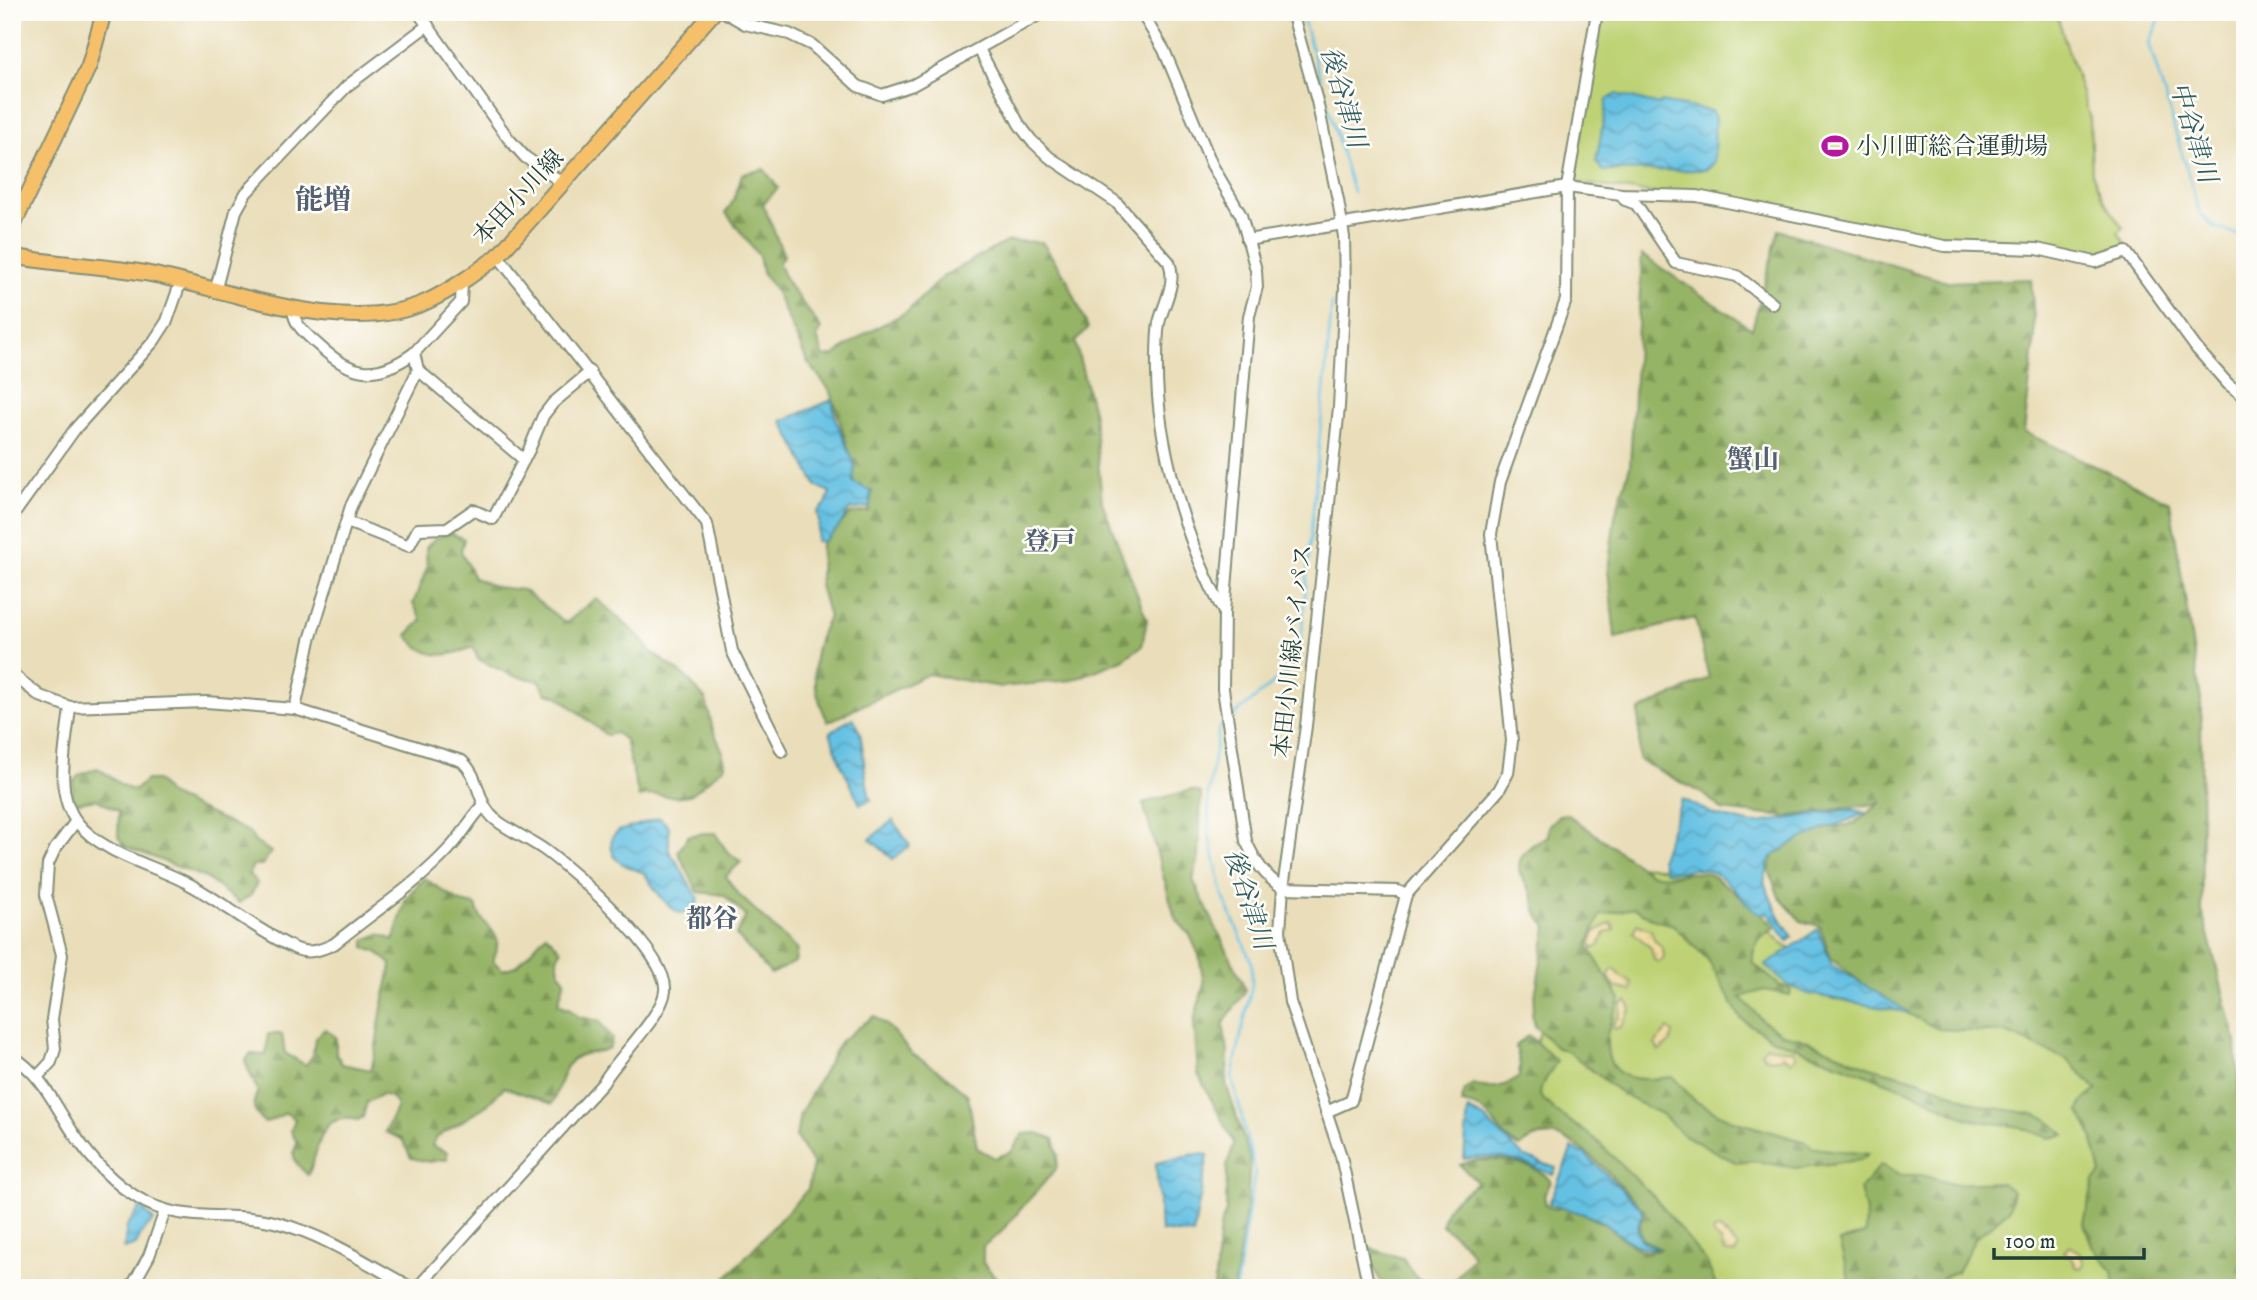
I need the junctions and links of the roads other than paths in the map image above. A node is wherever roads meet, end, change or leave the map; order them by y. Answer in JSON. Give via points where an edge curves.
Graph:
{"nodes":[{"id":1,"x":104,"y":12,"type":"edge"},
{"id":2,"x":418,"y":12,"type":"edge"},
{"id":3,"x":714,"y":12,"type":"edge"},
{"id":4,"x":724,"y":12,"type":"edge"},
{"id":5,"x":1044,"y":12,"type":"edge"},
{"id":6,"x":1140,"y":12,"type":"edge"},
{"id":7,"x":1292,"y":12,"type":"edge"},
{"id":8,"x":1597,"y":12,"type":"edge"},
{"id":9,"x":428,"y":25,"type":"junction"},
{"id":10,"x":979,"y":49,"type":"junction"},
{"id":11,"x":563,"y":183,"type":"junction"},
{"id":12,"x":1567,"y":187,"type":"junction"},
{"id":13,"x":1621,"y":194,"type":"junction"},
{"id":14,"x":1342,"y":223,"type":"junction"},
{"id":15,"x":12,"y":228,"type":"edge"},
{"id":16,"x":1247,"y":240,"type":"junction"},
{"id":17,"x":12,"y":256,"type":"edge"},
{"id":18,"x":498,"y":256,"type":"junction"},
{"id":19,"x":181,"y":281,"type":"junction"},
{"id":20,"x":462,"y":283,"type":"junction"},
{"id":21,"x":216,"y":288,"type":"junction"},
{"id":22,"x":1773,"y":304,"type":"dead end"},
{"id":23,"x":293,"y":309,"type":"junction"},
{"id":24,"x":414,"y":353,"type":"junction"},
{"id":25,"x":418,"y":370,"type":"junction"},
{"id":26,"x":590,"y":372,"type":"junction"},
{"id":27,"x":2245,"y":397,"type":"edge"},
{"id":28,"x":524,"y":460,"type":"junction"},
{"id":29,"x":12,"y":517,"type":"edge"},
{"id":30,"x":347,"y":522,"type":"junction"},
{"id":31,"x":1224,"y":612,"type":"junction"},
{"id":32,"x":12,"y":674,"type":"edge"},
{"id":33,"x":70,"y":707,"type":"junction"},
{"id":34,"x":295,"y":709,"type":"junction"},
{"id":35,"x":782,"y":751,"type":"dead end"},
{"id":36,"x":483,"y":806,"type":"junction"},
{"id":37,"x":76,"y":821,"type":"junction"},
{"id":38,"x":1283,"y":888,"type":"junction"},
{"id":39,"x":1406,"y":895,"type":"junction"},
{"id":40,"x":12,"y":1056,"type":"edge"},
{"id":41,"x":38,"y":1076,"type":"junction"},
{"id":42,"x":1326,"y":1112,"type":"junction"},
{"id":43,"x":165,"y":1211,"type":"junction"},
{"id":44,"x":131,"y":1288,"type":"edge"},
{"id":45,"x":414,"y":1288,"type":"edge"},
{"id":46,"x":1369,"y":1288,"type":"edge"}],
"edges":[{"from":1,"to":15,"type":"main road","via":[[89,66]]},
{"from":2,"to":9,"type":"street"},
{"from":3,"to":11,"type":"main road","name":"本田小川線"},
{"from":4,"to":10,"type":"street","via":[[745,24],[789,34],[812,45],[858,86],[882,95],[913,85]]},
{"from":5,"to":10,"type":"street"},
{"from":6,"to":16,"type":"street","via":[[1164,50],[1212,164],[1241,215]]},
{"from":7,"to":14,"type":"street","name":"本田小川線バイパス","via":[[1323,127]]},
{"from":8,"to":12,"type":"street"},
{"from":9,"to":11,"type":"street","via":[[508,138],[525,157]]},
{"from":9,"to":21,"type":"street","via":[[347,86],[246,193],[236,211]]},
{"from":10,"to":31,"type":"street","via":[[1031,140],[1116,202],[1169,262],[1172,285],[1158,327],[1157,384],[1177,492],[1198,562]]},
{"from":11,"to":18,"type":"main road","name":"本田小川線"},
{"from":12,"to":13,"type":"street"},
{"from":12,"to":14,"type":"street"},
{"from":12,"to":39,"type":"street","via":[[1566,300],[1500,482],[1491,534],[1513,741],[1508,773],[1499,790]]},
{"from":13,"to":22,"type":"street","via":[[1636,204],[1676,263],[1737,276]]},
{"from":13,"to":27,"type":"street","via":[[1709,198],[1945,246],[2037,249],[2095,262],[2126,253],[2197,349]]},
{"from":14,"to":16,"type":"street"},
{"from":14,"to":38,"type":"street","name":"本田小川線バイパス","via":[[1345,288],[1339,407],[1306,726]]},
{"from":16,"to":31,"type":"street","via":[[1257,287],[1249,316]]},
{"from":17,"to":19,"type":"main road","name":"本田小川線","via":[[91,264]]},
{"from":18,"to":20,"type":"main road","name":"本田小川線"},
{"from":18,"to":26,"type":"street"},
{"from":19,"to":21,"type":"main road","name":"本田小川線"},
{"from":19,"to":29,"type":"street","via":[[167,321],[153,341],[104,392]]},
{"from":20,"to":23,"type":"main road","name":"本田小川線","via":[[424,303],[355,316]]},
{"from":20,"to":24,"type":"street","via":[[461,302]]},
{"from":21,"to":23,"type":"main road","name":"本田小川線"},
{"from":23,"to":24,"type":"street","via":[[303,331],[347,367],[382,371]]},
{"from":24,"to":25,"type":"street"},
{"from":25,"to":28,"type":"street"},
{"from":25,"to":30,"type":"street"},
{"from":26,"to":28,"type":"street","via":[[543,416]]},
{"from":26,"to":35,"type":"street","via":[[707,524],[732,651]]},
{"from":28,"to":30,"type":"street","via":[[493,519],[473,510],[447,528],[418,528],[408,546]]},
{"from":30,"to":34,"type":"street","via":[[310,640]]},
{"from":31,"to":38,"type":"street","via":[[1223,689],[1246,841],[1255,861]]},
{"from":32,"to":33,"type":"street","via":[[40,696]]},
{"from":33,"to":34,"type":"street","via":[[206,702]]},
{"from":33,"to":37,"type":"street","via":[[64,779],[65,796]]},
{"from":34,"to":36,"type":"street","via":[[462,761],[477,780]]},
{"from":36,"to":37,"type":"street","via":[[434,864],[334,944],[308,951],[295,949],[188,884],[96,839]]},
{"from":36,"to":45,"type":"street","via":[[496,820],[544,849],[617,914],[656,965],[665,992],[639,1037],[603,1083]]},
{"from":37,"to":41,"type":"street","via":[[47,864],[46,895],[62,955],[52,1019],[55,1049],[51,1062]]},
{"from":38,"to":39,"type":"street","via":[[1398,891]]},
{"from":38,"to":42,"type":"street","name":"本田小川線バイパス","via":[[1280,931],[1290,1002]]},
{"from":39,"to":42,"type":"street","via":[[1351,1101]]},
{"from":40,"to":41,"type":"street"},
{"from":41,"to":43,"type":"street","via":[[100,1167],[136,1198]]},
{"from":42,"to":46,"type":"street","name":"本田小川線バイパス","via":[[1341,1156]]},
{"from":43,"to":44,"type":"street","via":[[149,1256]]},
{"from":43,"to":45,"type":"street","via":[[275,1222],[309,1232]]}]}
